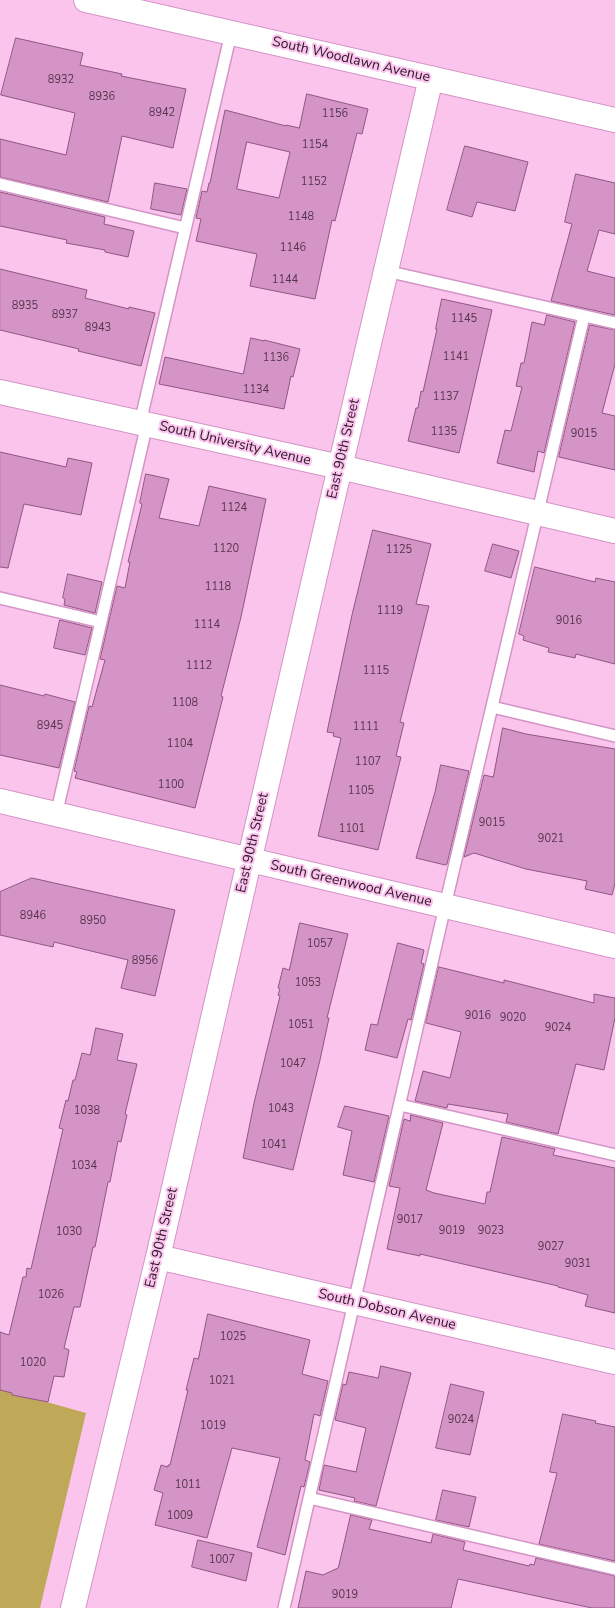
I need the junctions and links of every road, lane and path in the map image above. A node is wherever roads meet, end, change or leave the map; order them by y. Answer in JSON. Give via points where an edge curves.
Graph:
{"nodes":[{"id":1,"x":86,"y":0,"type":"edge"},
{"id":2,"x":231,"y":33,"type":"junction"},
{"id":3,"x":431,"y":78,"type":"junction"},
{"id":4,"x":615,"y":120,"type":"edge"},
{"id":5,"x":0,"y":184,"type":"edge"},
{"id":6,"x":185,"y":228,"type":"junction"},
{"id":7,"x":386,"y":271,"type":"junction"},
{"id":8,"x":584,"y":316,"type":"junction"},
{"id":9,"x":615,"y":323,"type":"edge"},
{"id":10,"x":0,"y":392,"type":"edge"},
{"id":11,"x":144,"y":423,"type":"junction"},
{"id":12,"x":340,"y":467,"type":"junction"},
{"id":13,"x":538,"y":513,"type":"junction"},
{"id":14,"x":615,"y":531,"type":"edge"},
{"id":15,"x":0,"y":598,"type":"edge"},
{"id":16,"x":101,"y":622,"type":"junction"},
{"id":17,"x":492,"y":707,"type":"junction"},
{"id":18,"x":615,"y":736,"type":"edge"},
{"id":19,"x":0,"y":802,"type":"edge"},
{"id":20,"x":56,"y":815,"type":"junction"},
{"id":21,"x":249,"y":860,"type":"junction"},
{"id":22,"x":445,"y":906,"type":"junction"},
{"id":23,"x":615,"y":946,"type":"edge"},
{"id":24,"x":400,"y":1105,"type":"junction"},
{"id":25,"x":615,"y":1155,"type":"edge"},
{"id":26,"x":158,"y":1257,"type":"junction"},
{"id":27,"x":355,"y":1302,"type":"junction"},
{"id":28,"x":615,"y":1362,"type":"edge"},
{"id":29,"x":309,"y":1498,"type":"junction"},
{"id":30,"x":615,"y":1569,"type":"edge"},
{"id":31,"x":73,"y":1608,"type":"edge"},
{"id":32,"x":284,"y":1608,"type":"edge"}],
"edges":[{"from":1,"to":2,"type":"street","name":"South Woodlawn Avenue"},
{"from":2,"to":3,"type":"street","name":"South Woodlawn Avenue"},
{"from":2,"to":6,"type":"lane"},
{"from":3,"to":4,"type":"street","name":"South Woodlawn Avenue"},
{"from":3,"to":7,"type":"street","name":"East 90th Street"},
{"from":5,"to":6,"type":"lane"},
{"from":6,"to":11,"type":"lane"},
{"from":7,"to":8,"type":"lane"},
{"from":7,"to":12,"type":"street","name":"East 90th Street"},
{"from":8,"to":9,"type":"lane"},
{"from":8,"to":13,"type":"lane"},
{"from":10,"to":11,"type":"street","name":"South University Avenue"},
{"from":11,"to":12,"type":"street","name":"South University Avenue"},
{"from":11,"to":16,"type":"lane"},
{"from":12,"to":13,"type":"street","name":"South University Avenue"},
{"from":12,"to":21,"type":"street","name":"East 90th Street"},
{"from":13,"to":14,"type":"street","name":"South University Avenue"},
{"from":13,"to":17,"type":"lane"},
{"from":15,"to":16,"type":"lane"},
{"from":16,"to":20,"type":"lane"},
{"from":17,"to":18,"type":"lane"},
{"from":17,"to":22,"type":"lane"},
{"from":19,"to":20,"type":"street","name":"South Greenwood Avenue"},
{"from":20,"to":21,"type":"street","name":"South Greenwood Avenue"},
{"from":21,"to":22,"type":"street","name":"South Greenwood Avenue"},
{"from":21,"to":26,"type":"street","name":"East 90th Street"},
{"from":22,"to":23,"type":"street","name":"South Greenwood Avenue"},
{"from":22,"to":24,"type":"lane"},
{"from":24,"to":25,"type":"lane"},
{"from":24,"to":27,"type":"lane"},
{"from":26,"to":27,"type":"street","name":"South Dobson Avenue"},
{"from":26,"to":31,"type":"street","name":"East 90th Street"},
{"from":27,"to":28,"type":"street","name":"South Dobson Avenue"},
{"from":27,"to":29,"type":"lane"},
{"from":29,"to":30,"type":"lane"},
{"from":29,"to":32,"type":"lane"}]}
